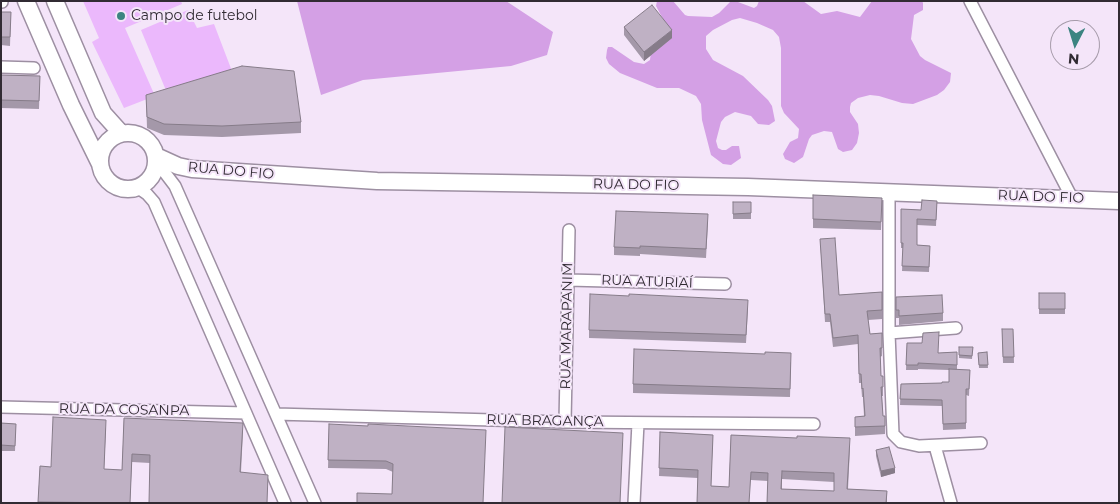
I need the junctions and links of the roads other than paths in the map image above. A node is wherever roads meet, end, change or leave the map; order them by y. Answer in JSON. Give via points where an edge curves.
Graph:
{"nodes":[{"id":1,"x":26,"y":1,"type":"edge"},
{"id":2,"x":54,"y":1,"type":"edge"},
{"id":3,"x":970,"y":1,"type":"edge"},
{"id":4,"x":1,"y":67,"type":"edge"},
{"id":5,"x":34,"y":68,"type":"dead end"},
{"id":6,"x":120,"y":133,"type":"junction"},
{"id":7,"x":156,"y":159,"type":"junction"},
{"id":8,"x":100,"y":164,"type":"junction"},
{"id":9,"x":137,"y":187,"type":"junction"},
{"id":10,"x":889,"y":192,"type":"junction"},
{"id":11,"x":1072,"y":198,"type":"junction"},
{"id":12,"x":1119,"y":200,"type":"edge"},
{"id":13,"x":569,"y":230,"type":"dead end"},
{"id":14,"x":568,"y":280,"type":"junction"},
{"id":15,"x":725,"y":284,"type":"dead end"},
{"id":16,"x":956,"y":328,"type":"dead end"},
{"id":17,"x":889,"y":333,"type":"junction"},
{"id":18,"x":1,"y":406,"type":"edge"},
{"id":19,"x":246,"y":413,"type":"junction"},
{"id":20,"x":276,"y":414,"type":"junction"},
{"id":21,"x":565,"y":422,"type":"junction"},
{"id":22,"x":638,"y":423,"type":"junction"},
{"id":23,"x":814,"y":424,"type":"dead end"},
{"id":24,"x":980,"y":443,"type":"dead end"},
{"id":25,"x":935,"y":446,"type":"junction"},
{"id":26,"x":285,"y":503,"type":"edge"},
{"id":27,"x":315,"y":503,"type":"edge"},
{"id":28,"x":634,"y":503,"type":"edge"},
{"id":29,"x":951,"y":503,"type":"edge"}],
"edges":[{"from":1,"to":8,"type":"street"},
{"from":2,"to":6,"type":"street","via":[[103,113]]},
{"from":3,"to":11,"type":"street"},
{"from":4,"to":5,"type":"street"},
{"from":6,"to":7,"type":"street","via":[[143,137],[152,145]]},
{"from":6,"to":8,"type":"street","via":[[107,142]]},
{"from":7,"to":9,"type":"street","via":[[151,177]]},
{"from":7,"to":10,"type":"street","name":"RUA DO FIO","via":[[192,169],[377,182]]},
{"from":7,"to":20,"type":"street","via":[[175,186]]},
{"from":8,"to":9,"type":"street","via":[[102,172],[113,184],[121,188]]},
{"from":9,"to":19,"type":"street","via":[[154,202]]},
{"from":10,"to":11,"type":"street","name":"RUA DO FIO"},
{"from":10,"to":17,"type":"street"},
{"from":11,"to":12,"type":"street","name":"RUA DO FIO"},
{"from":13,"to":14,"type":"street","name":"RUA MARAPANIM"},
{"from":14,"to":15,"type":"street","name":"RUA ATURIAÍ"},
{"from":14,"to":21,"type":"street","name":"RUA MARAPANIM"},
{"from":16,"to":17,"type":"street"},
{"from":17,"to":25,"type":"street","via":[[893,434],[905,443]]},
{"from":18,"to":19,"type":"street","name":"RUA DA COSANPA"},
{"from":19,"to":26,"type":"street"},
{"from":20,"to":21,"type":"street","name":"RUA BRAGANÇA"},
{"from":20,"to":27,"type":"street"},
{"from":21,"to":22,"type":"street","name":"RUA BRAGANÇA"},
{"from":22,"to":23,"type":"street","name":"RUA BRAGANÇA"},
{"from":22,"to":28,"type":"street"},
{"from":24,"to":25,"type":"street"},
{"from":25,"to":29,"type":"street"}]}
